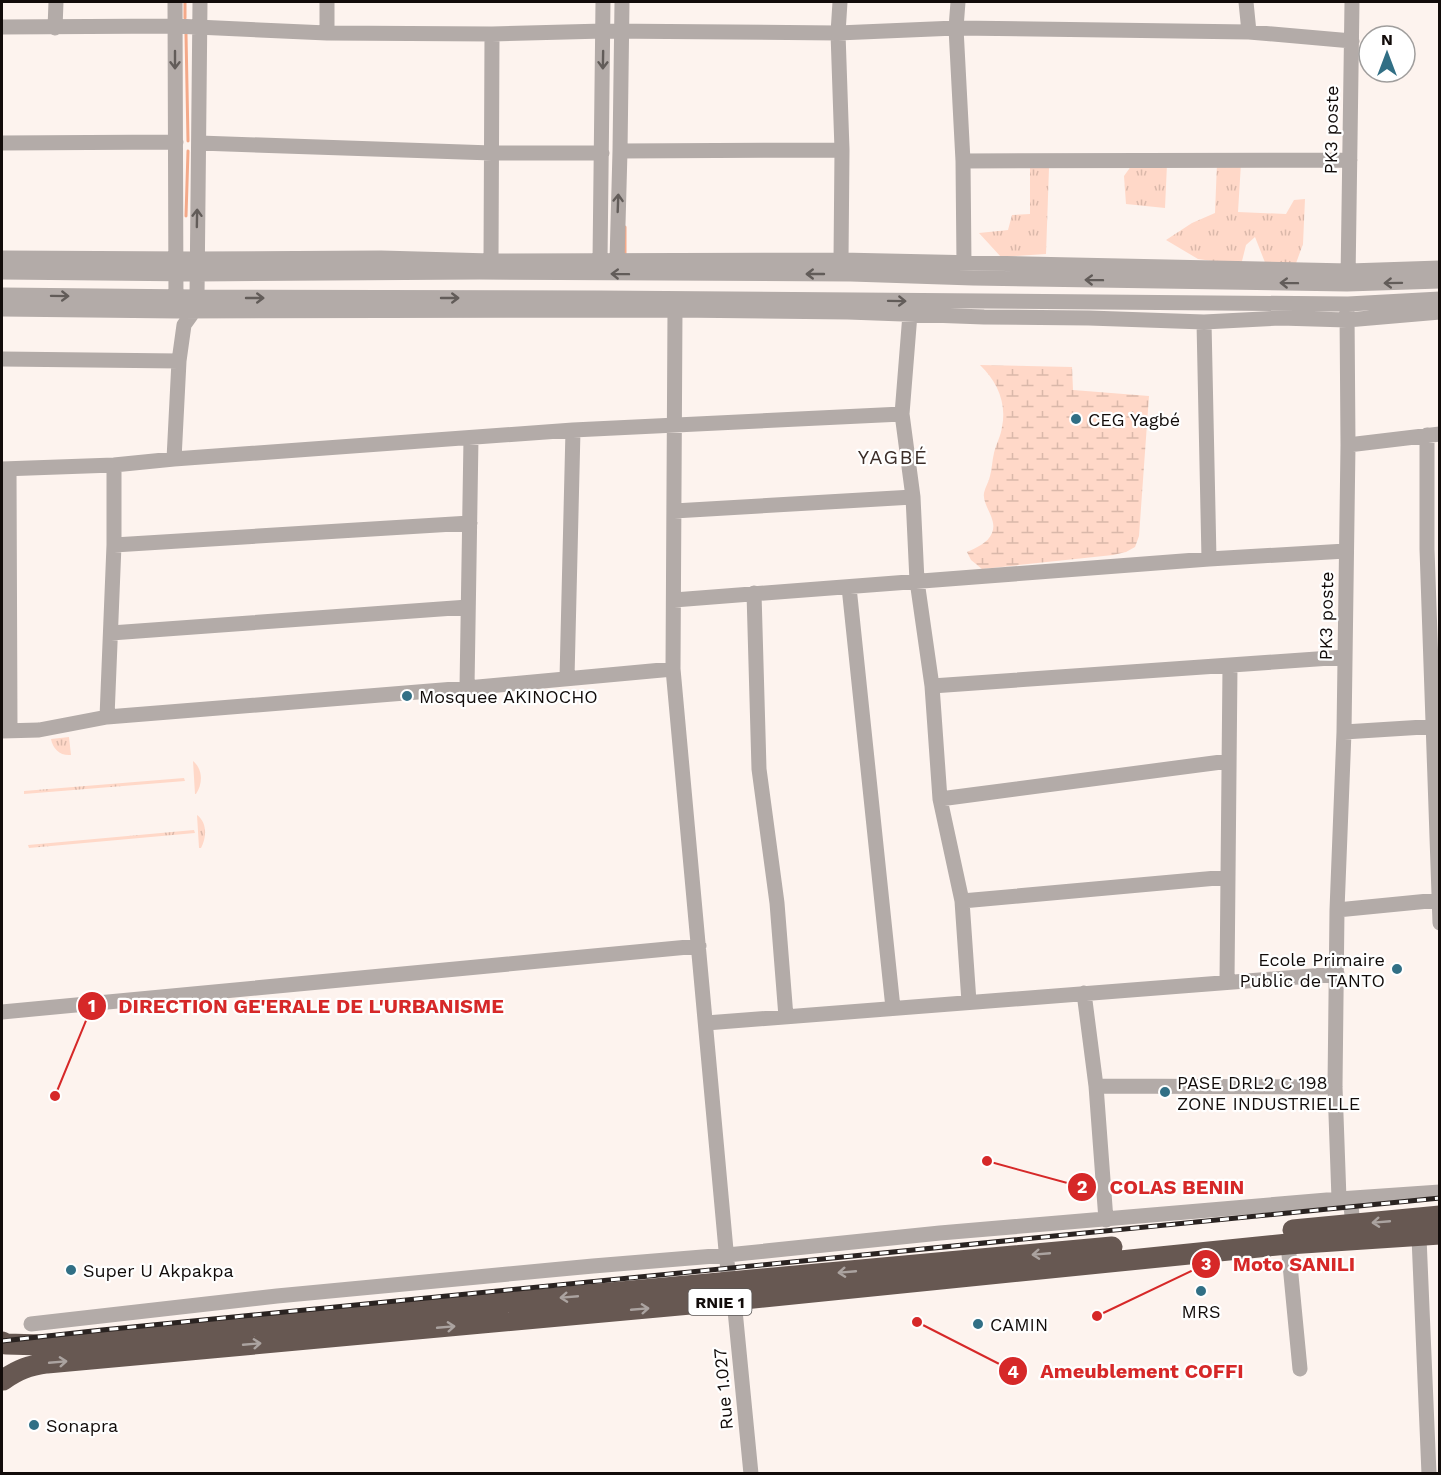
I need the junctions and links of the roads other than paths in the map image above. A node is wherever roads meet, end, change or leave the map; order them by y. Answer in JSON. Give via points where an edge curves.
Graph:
{"nodes":[{"id":1,"x":56,"y":2,"type":"edge"},
{"id":2,"x":175,"y":2,"type":"edge"},
{"id":3,"x":200,"y":2,"type":"edge"},
{"id":4,"x":327,"y":2,"type":"edge"},
{"id":5,"x":603,"y":2,"type":"edge"},
{"id":6,"x":622,"y":2,"type":"edge"},
{"id":7,"x":840,"y":2,"type":"edge"},
{"id":8,"x":958,"y":2,"type":"edge"},
{"id":9,"x":1246,"y":2,"type":"edge"},
{"id":10,"x":1352,"y":2,"type":"edge"},
{"id":11,"x":175,"y":26,"type":"junction"},
{"id":12,"x":2,"y":27,"type":"edge"},
{"id":13,"x":200,"y":27,"type":"junction"},
{"id":14,"x":55,"y":28,"type":"junction"},
{"id":15,"x":956,"y":28,"type":"junction"},
{"id":16,"x":604,"y":32,"type":"junction"},
{"id":17,"x":622,"y":32,"type":"junction"},
{"id":18,"x":1249,"y":32,"type":"junction"},
{"id":19,"x":327,"y":33,"type":"junction"},
{"id":20,"x":838,"y":33,"type":"junction"},
{"id":21,"x":492,"y":34,"type":"junction"},
{"id":22,"x":1352,"y":41,"type":"junction"},
{"id":23,"x":2,"y":142,"type":"edge"},
{"id":24,"x":176,"y":142,"type":"junction"},
{"id":25,"x":199,"y":142,"type":"junction"},
{"id":26,"x":842,"y":150,"type":"junction"},
{"id":27,"x":620,"y":151,"type":"junction"},
{"id":28,"x":492,"y":153,"type":"junction"},
{"id":29,"x":602,"y":153,"type":"junction"},
{"id":30,"x":963,"y":160,"type":"junction"},
{"id":31,"x":1350,"y":160,"type":"junction"},
{"id":32,"x":2,"y":258,"type":"edge"},
{"id":33,"x":841,"y":260,"type":"junction"},
{"id":34,"x":491,"y":261,"type":"junction"},
{"id":35,"x":600,"y":261,"type":"junction"},
{"id":36,"x":617,"y":261,"type":"junction"},
{"id":37,"x":964,"y":264,"type":"junction"},
{"id":38,"x":176,"y":266,"type":"junction"},
{"id":39,"x":197,"y":267,"type":"junction"},
{"id":40,"x":1440,"y":268,"type":"edge"},
{"id":41,"x":2,"y":272,"type":"edge"},
{"id":42,"x":1348,"y":277,"type":"junction"},
{"id":43,"x":1440,"y":281,"type":"edge"},
{"id":44,"x":2,"y":295,"type":"edge"},
{"id":45,"x":1440,"y":299,"type":"edge"},
{"id":46,"x":176,"y":304,"type":"junction"},
{"id":47,"x":196,"y":304,"type":"junction"},
{"id":48,"x":2,"y":309,"type":"edge"},
{"id":49,"x":675,"y":310,"type":"junction"},
{"id":50,"x":1347,"y":312,"type":"junction"},
{"id":51,"x":1440,"y":312,"type":"edge"},
{"id":52,"x":910,"y":314,"type":"junction"},
{"id":53,"x":1204,"y":322,"type":"junction"},
{"id":54,"x":184,"y":325,"type":"junction"},
{"id":55,"x":2,"y":359,"type":"edge"},
{"id":56,"x":179,"y":362,"type":"junction"},
{"id":57,"x":902,"y":414,"type":"junction"},
{"id":58,"x":674,"y":424,"type":"junction"},
{"id":59,"x":573,"y":430,"type":"junction"},
{"id":60,"x":1433,"y":435,"type":"edge"},
{"id":61,"x":471,"y":438,"type":"junction"},
{"id":62,"x":1348,"y":444,"type":"junction"},
{"id":63,"x":174,"y":459,"type":"junction"},
{"id":64,"x":114,"y":465,"type":"junction"},
{"id":65,"x":5,"y":469,"type":"edge"},
{"id":66,"x":913,"y":497,"type":"junction"},
{"id":67,"x":674,"y":511,"type":"junction"},
{"id":68,"x":470,"y":523,"type":"junction"},
{"id":69,"x":114,"y":545,"type":"junction"},
{"id":70,"x":1433,"y":548,"type":"edge"},
{"id":71,"x":1346,"y":551,"type":"junction"},
{"id":72,"x":1209,"y":559,"type":"junction"},
{"id":73,"x":917,"y":580,"type":"junction"},
{"id":74,"x":849,"y":587,"type":"junction"},
{"id":75,"x":754,"y":593,"type":"junction"},
{"id":76,"x":674,"y":600,"type":"junction"},
{"id":77,"x":468,"y":607,"type":"junction"},
{"id":78,"x":111,"y":633,"type":"junction"},
{"id":79,"x":1435,"y":642,"type":"edge"},
{"id":80,"x":1345,"y":657,"type":"junction"},
{"id":81,"x":1230,"y":666,"type":"junction"},
{"id":82,"x":673,"y":669,"type":"junction"},
{"id":83,"x":567,"y":678,"type":"junction"},
{"id":84,"x":932,"y":686,"type":"junction"},
{"id":85,"x":467,"y":688,"type":"junction"},
{"id":86,"x":107,"y":717,"type":"junction"},
{"id":87,"x":1436,"y":726,"type":"edge"},
{"id":88,"x":6,"y":730,"type":"edge"},
{"id":89,"x":1344,"y":732,"type":"junction"},
{"id":90,"x":1229,"y":761,"type":"junction"},
{"id":91,"x":940,"y":799,"type":"junction"},
{"id":92,"x":1228,"y":877,"type":"junction"},
{"id":93,"x":1439,"y":900,"type":"edge"},
{"id":94,"x":962,"y":901,"type":"junction"},
{"id":95,"x":1337,"y":910,"type":"junction"},
{"id":96,"x":1440,"y":923,"type":"edge"},
{"id":97,"x":699,"y":946,"type":"junction"},
{"id":98,"x":1336,"y":974,"type":"junction"},
{"id":99,"x":1227,"y":982,"type":"junction"},
{"id":100,"x":1084,"y":993,"type":"junction"},
{"id":101,"x":969,"y":1002,"type":"junction"},
{"id":102,"x":893,"y":1008,"type":"junction"},
{"id":103,"x":2,"y":1012,"type":"edge"},
{"id":104,"x":786,"y":1017,"type":"junction"},
{"id":105,"x":706,"y":1023,"type":"junction"},
{"id":106,"x":1096,"y":1086,"type":"junction"},
{"id":107,"x":1335,"y":1087,"type":"junction"},
{"id":108,"x":1440,"y":1192,"type":"edge"},
{"id":109,"x":1340,"y":1199,"type":"junction"},
{"id":110,"x":1440,"y":1216,"type":"edge"},
{"id":111,"x":1106,"y":1220,"type":"junction"},
{"id":112,"x":1353,"y":1225,"type":"junction"},
{"id":113,"x":1429,"y":1236,"type":"edge"},
{"id":114,"x":1288,"y":1244,"type":"junction"},
{"id":115,"x":727,"y":1255,"type":"junction"},
{"id":116,"x":732,"y":1292,"type":"junction"},
{"id":117,"x":31,"y":1324,"type":"dead end"},
{"id":118,"x":2,"y":1342,"type":"edge"},
{"id":119,"x":1300,"y":1370,"type":"dead end"},
{"id":120,"x":2,"y":1382,"type":"edge"},
{"id":121,"x":751,"y":1473,"type":"edge"},
{"id":122,"x":1429,"y":1473,"type":"edge"}],
"edges":[{"from":1,"to":14,"type":"street"},
{"from":2,"to":11,"type":"street"},
{"from":3,"to":13,"type":"street"},
{"from":4,"to":19,"type":"street"},
{"from":5,"to":16,"type":"street"},
{"from":6,"to":17,"type":"street"},
{"from":7,"to":20,"type":"street"},
{"from":8,"to":15,"type":"street"},
{"from":9,"to":18,"type":"street"},
{"from":10,"to":22,"type":"street","name":"PK3 poste"},
{"from":11,"to":13,"type":"street"},
{"from":11,"to":14,"type":"street"},
{"from":11,"to":24,"type":"street","one_way":true},
{"from":12,"to":14,"type":"street"},
{"from":13,"to":19,"type":"street"},
{"from":13,"to":25,"type":"street"},
{"from":15,"to":18,"type":"street"},
{"from":15,"to":20,"type":"street"},
{"from":15,"to":30,"type":"street"},
{"from":16,"to":17,"type":"street"},
{"from":16,"to":21,"type":"street"},
{"from":16,"to":29,"type":"street","one_way":true},
{"from":17,"to":20,"type":"street"},
{"from":17,"to":27,"type":"street"},
{"from":18,"to":22,"type":"street"},
{"from":19,"to":21,"type":"street"},
{"from":20,"to":26,"type":"street"},
{"from":21,"to":28,"type":"street"},
{"from":22,"to":31,"type":"street","name":"PK3 poste"},
{"from":23,"to":24,"type":"street"},
{"from":24,"to":38,"type":"street"},
{"from":25,"to":28,"type":"street"},
{"from":39,"to":25,"type":"street","one_way":true},
{"from":26,"to":27,"type":"street"},
{"from":26,"to":33,"type":"street"},
{"from":36,"to":27,"type":"street","one_way":true},
{"from":28,"to":29,"type":"street"},
{"from":28,"to":34,"type":"street"},
{"from":29,"to":35,"type":"street"},
{"from":30,"to":31,"type":"street"},
{"from":30,"to":37,"type":"street"},
{"from":31,"to":42,"type":"street","name":"PK3 poste"},
{"from":32,"to":38,"type":"street"},
{"from":33,"to":36,"type":"street"},
{"from":33,"to":37,"type":"street"},
{"from":34,"to":35,"type":"street"},
{"from":34,"to":39,"type":"street","via":[[381,258]]},
{"from":35,"to":36,"type":"street"},
{"from":37,"to":42,"type":"street"},
{"from":38,"to":39,"type":"street"},
{"from":38,"to":41,"type":"street"},
{"from":38,"to":46,"type":"street"},
{"from":42,"to":39,"type":"street","one_way":true,"via":[[973,278]]},
{"from":39,"to":47,"type":"street"},
{"from":40,"to":42,"type":"street"},
{"from":43,"to":42,"type":"street","one_way":true},
{"from":42,"to":50,"type":"street","name":"PK3 poste"},
{"from":44,"to":46,"type":"street","one_way":true},
{"from":45,"to":50,"type":"street"},
{"from":46,"to":47,"type":"street"},
{"from":46,"to":48,"type":"street"},
{"from":46,"to":54,"type":"street"},
{"from":47,"to":49,"type":"street"},
{"from":47,"to":50,"type":"street","one_way":true,"via":[[600,298]]},
{"from":47,"to":54,"type":"street"},
{"from":49,"to":52,"type":"street"},
{"from":49,"to":58,"type":"street","name":"Rue 1.027"},
{"from":50,"to":51,"type":"street"},
{"from":50,"to":53,"type":"street"},
{"from":50,"to":62,"type":"street","name":"PK3 poste"},
{"from":52,"to":53,"type":"street"},
{"from":52,"to":57,"type":"street"},
{"from":53,"to":72,"type":"street"},
{"from":54,"to":56,"type":"street"},
{"from":55,"to":56,"type":"street"},
{"from":56,"to":63,"type":"street"},
{"from":57,"to":58,"type":"street"},
{"from":57,"to":66,"type":"street"},
{"from":58,"to":59,"type":"street"},
{"from":58,"to":67,"type":"street","name":"Rue 1.027"},
{"from":59,"to":61,"type":"street"},
{"from":59,"to":83,"type":"street"},
{"from":60,"to":62,"type":"street"},
{"from":60,"to":70,"type":"street"},
{"from":61,"to":63,"type":"street"},
{"from":61,"to":68,"type":"street"},
{"from":62,"to":71,"type":"street","name":"PK3 poste"},
{"from":63,"to":64,"type":"street"},
{"from":64,"to":65,"type":"street"},
{"from":64,"to":69,"type":"street"},
{"from":65,"to":88,"type":"street"},
{"from":66,"to":67,"type":"street"},
{"from":66,"to":73,"type":"street"},
{"from":67,"to":76,"type":"street","name":"Rue 1.027"},
{"from":68,"to":69,"type":"street"},
{"from":68,"to":77,"type":"street"},
{"from":69,"to":78,"type":"street"},
{"from":70,"to":79,"type":"street"},
{"from":71,"to":72,"type":"street"},
{"from":71,"to":80,"type":"street","name":"PK3 poste"},
{"from":72,"to":73,"type":"street"},
{"from":73,"to":74,"type":"street"},
{"from":73,"to":84,"type":"street"},
{"from":74,"to":75,"type":"street"},
{"from":74,"to":102,"type":"street"},
{"from":75,"to":76,"type":"street"},
{"from":75,"to":104,"type":"street","via":[[759,769],[777,903]]},
{"from":76,"to":82,"type":"street","name":"Rue 1.027"},
{"from":77,"to":78,"type":"street"},
{"from":77,"to":85,"type":"street"},
{"from":78,"to":86,"type":"street"},
{"from":79,"to":87,"type":"street"},
{"from":80,"to":81,"type":"street"},
{"from":80,"to":89,"type":"street","name":"PK3 poste"},
{"from":81,"to":84,"type":"street"},
{"from":81,"to":90,"type":"street"},
{"from":82,"to":83,"type":"street"},
{"from":82,"to":97,"type":"street","name":"Rue 1.027"},
{"from":83,"to":85,"type":"street"},
{"from":84,"to":91,"type":"street"},
{"from":85,"to":86,"type":"street"},
{"from":86,"to":88,"type":"street","via":[[39,730]]},
{"from":87,"to":89,"type":"street"},
{"from":87,"to":93,"type":"street"},
{"from":89,"to":95,"type":"street","name":"PK3 poste"},
{"from":90,"to":91,"type":"street"},
{"from":90,"to":92,"type":"street"},
{"from":91,"to":94,"type":"street"},
{"from":92,"to":94,"type":"street"},
{"from":92,"to":99,"type":"street"},
{"from":93,"to":95,"type":"street"},
{"from":93,"to":96,"type":"street"},
{"from":94,"to":101,"type":"street"},
{"from":95,"to":98,"type":"street","name":"PK3 poste"},
{"from":97,"to":103,"type":"street"},
{"from":97,"to":105,"type":"street","name":"Rue 1.027"},
{"from":98,"to":99,"type":"street"},
{"from":98,"to":107,"type":"street","name":"PK3 poste"},
{"from":99,"to":100,"type":"street"},
{"from":100,"to":101,"type":"street"},
{"from":100,"to":106,"type":"street"},
{"from":101,"to":102,"type":"street"},
{"from":102,"to":104,"type":"street"},
{"from":104,"to":105,"type":"street"},
{"from":105,"to":115,"type":"street","name":"Rue 1.027"},
{"from":106,"to":107,"type":"street"},
{"from":106,"to":111,"type":"street"},
{"from":107,"to":109,"type":"street","name":"PK3 poste"},
{"from":108,"to":109,"type":"street"},
{"from":109,"to":111,"type":"street"},
{"from":109,"to":112,"type":"street","name":"PK3 poste","via":[[1351,1206]]},
{"from":110,"to":112,"type":"highway","number":"RNIE 1","one_way":true},
{"from":111,"to":115,"type":"street"},
{"from":112,"to":116,"type":"highway","number":"RNIE 1","one_way":true},
{"from":113,"to":114,"type":"highway","number":"RNIE 1"},
{"from":113,"to":122,"type":"street"},
{"from":114,"to":116,"type":"highway","number":"RNIE 1"},
{"from":114,"to":119,"type":"street"},
{"from":115,"to":116,"type":"street","name":"Rue 1.027"},
{"from":115,"to":117,"type":"street","via":[[289,1295]]},
{"from":116,"to":118,"type":"highway","number":"RNIE 1","one_way":true,"via":[[42,1345]]},
{"from":120,"to":116,"type":"highway","number":"RNIE 1","one_way":true,"via":[[28,1366],[47,1363]]},
{"from":116,"to":121,"type":"street","name":"Rue 1.027"},
{"from":118,"to":120,"type":"highway","number":"RNIE 1","via":[[8,1361]]}]}
